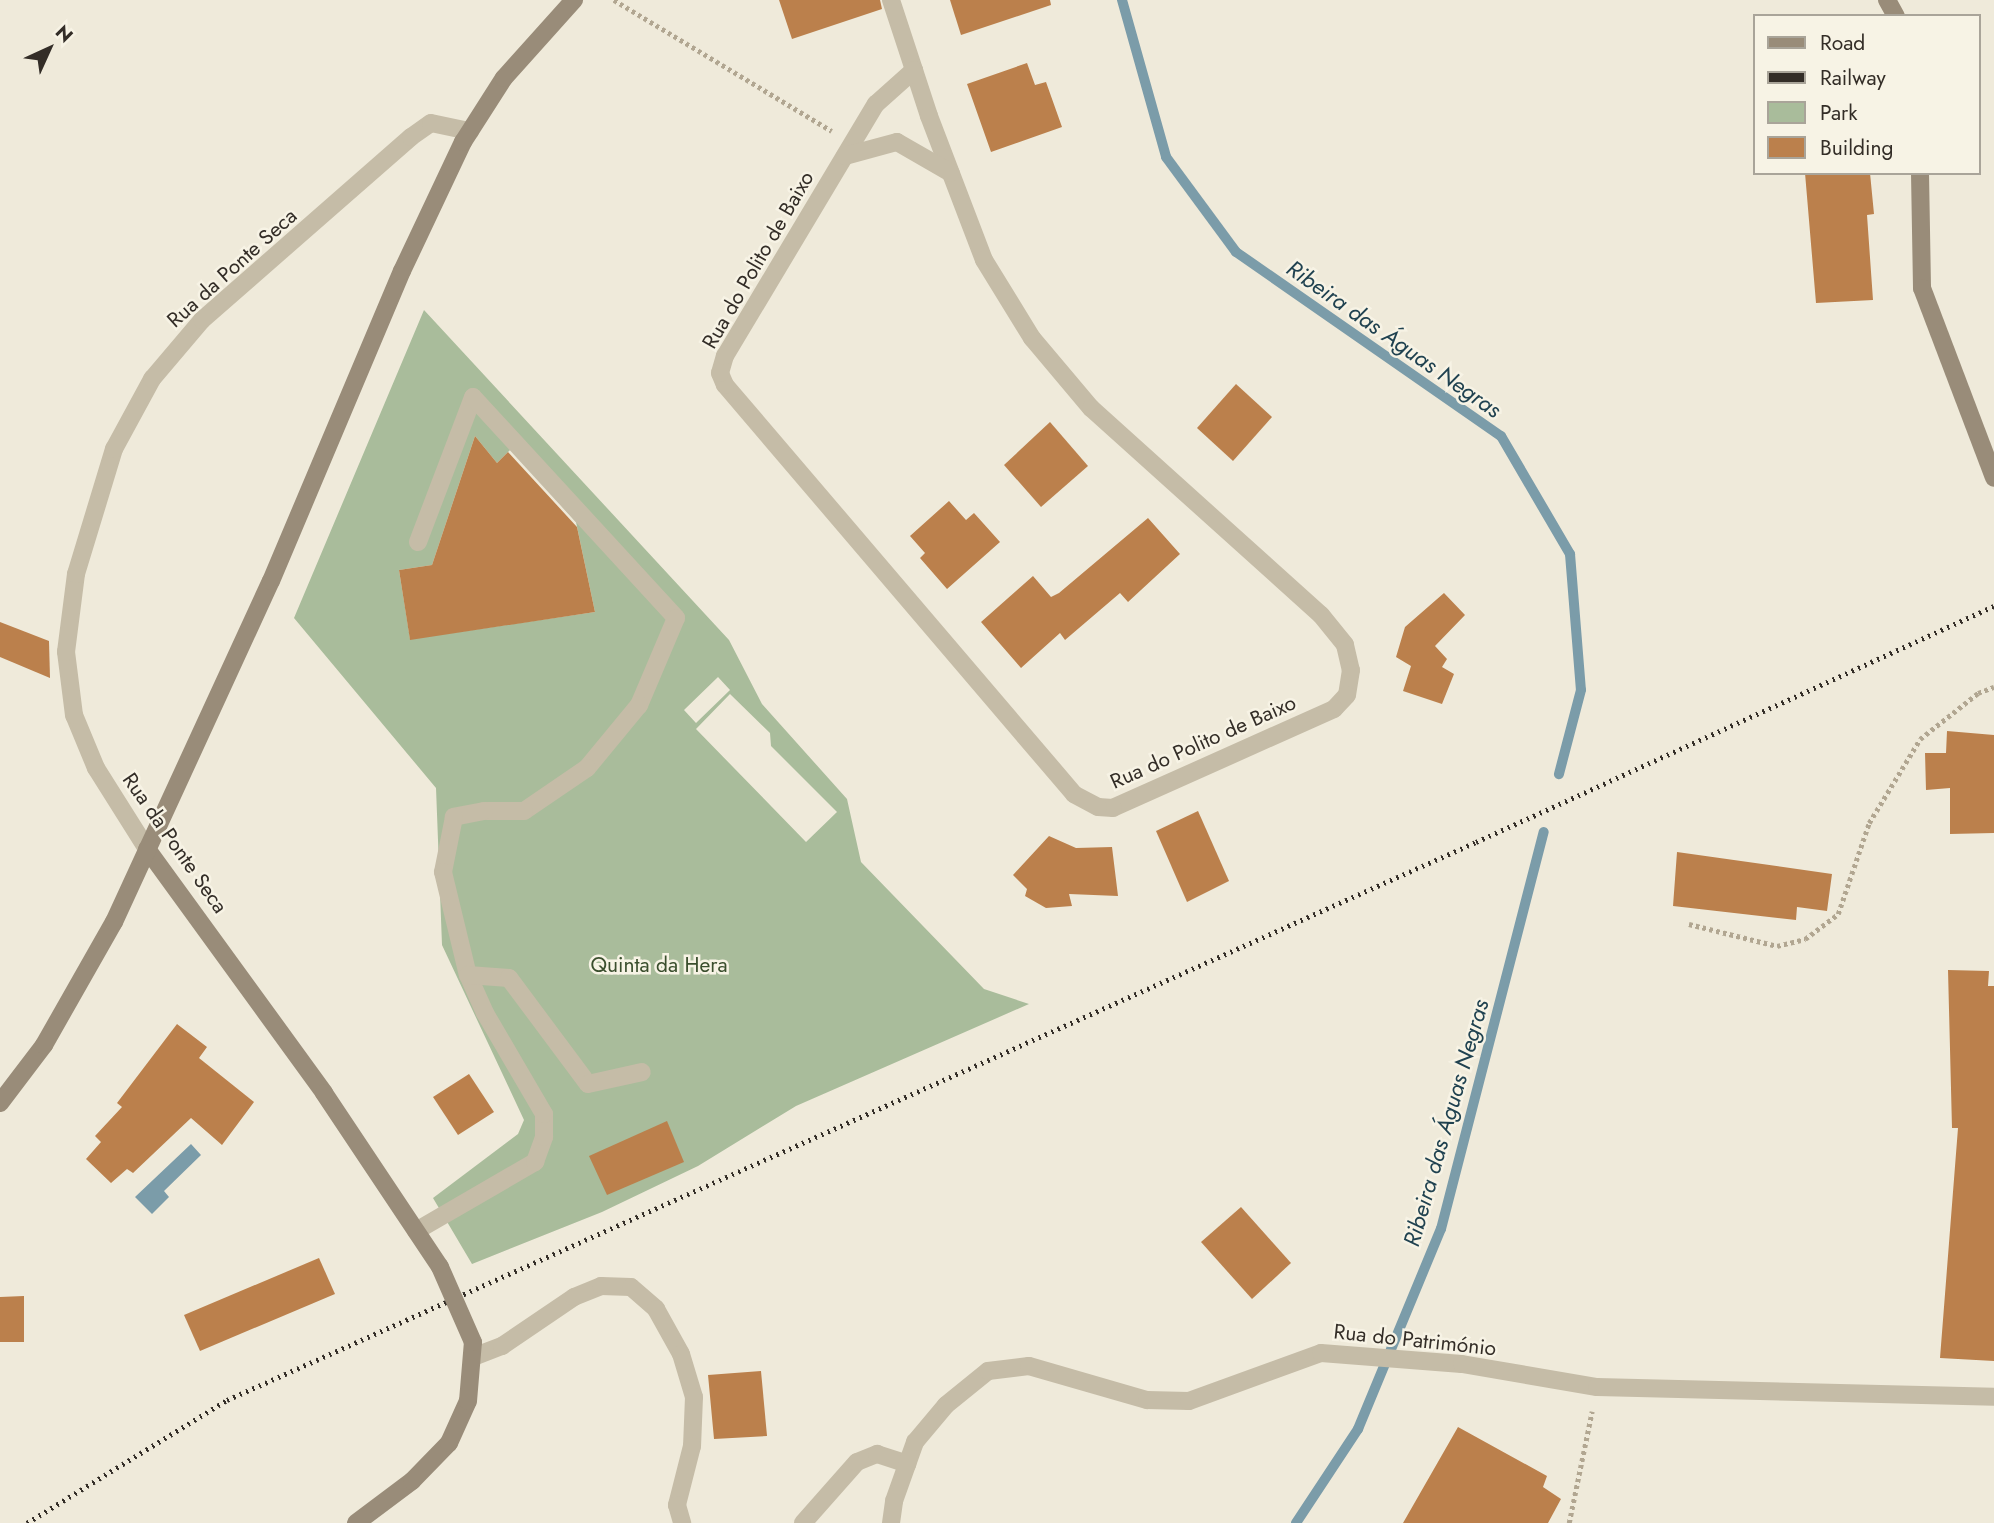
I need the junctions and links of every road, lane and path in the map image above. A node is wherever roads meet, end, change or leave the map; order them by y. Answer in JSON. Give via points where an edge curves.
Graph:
{"nodes":[{"id":1,"x":574,"y":0,"type":"edge"},
{"id":2,"x":614,"y":0,"type":"edge"},
{"id":3,"x":891,"y":0,"type":"edge"},
{"id":4,"x":914,"y":70,"type":"junction"},
{"id":5,"x":470,"y":131,"type":"junction"},
{"id":6,"x":849,"y":150,"type":"junction"},
{"id":7,"x":951,"y":173,"type":"junction"},
{"id":8,"x":1920,"y":175,"type":"edge"},
{"id":9,"x":1994,"y":478,"type":"edge"},
{"id":10,"x":418,"y":542,"type":"dead end"},
{"id":11,"x":1994,"y":687,"type":"edge"},
{"id":12,"x":147,"y":849,"type":"junction"},
{"id":13,"x":1689,"y":924,"type":"dead end"},
{"id":14,"x":468,"y":975,"type":"junction"},
{"id":15,"x":642,"y":1072,"type":"dead end"},
{"id":16,"x":0,"y":1103,"type":"edge"},
{"id":17,"x":416,"y":1231,"type":"junction"},
{"id":18,"x":473,"y":1349,"type":"junction"},
{"id":19,"x":1597,"y":1387,"type":"junction"},
{"id":20,"x":1994,"y":1397,"type":"edge"},
{"id":21,"x":907,"y":1464,"type":"junction"},
{"id":22,"x":356,"y":1523,"type":"edge"},
{"id":23,"x":682,"y":1523,"type":"edge"},
{"id":24,"x":803,"y":1523,"type":"edge"},
{"id":25,"x":891,"y":1523,"type":"edge"},
{"id":26,"x":1569,"y":1523,"type":"edge"}],
"edges":[{"from":1,"to":5,"type":"main road","via":[[504,78]]},
{"from":2,"to":6,"type":"path"},
{"from":3,"to":4,"type":"street","name":"Rua do Polito de Baixo"},
{"from":4,"to":6,"type":"street","name":"Rua do Polito de Baixo","via":[[876,104]]},
{"from":4,"to":7,"type":"street","name":"Rua do Polito de Baixo"},
{"from":5,"to":12,"type":"main road","via":[[401,271],[271,581]]},
{"from":5,"to":12,"type":"street","name":"Rua da Ponte Seca","via":[[432,123],[411,137],[202,320],[152,379],[114,449],[76,573],[66,652],[74,715],[96,768]]},
{"from":6,"to":7,"type":"street","via":[[897,142]]},
{"from":6,"to":7,"type":"street","name":"Rua do Polito de Baixo","via":[[725,356],[720,373],[725,385],[1074,794],[1098,807],[1113,808],[1334,709],[1347,695],[1352,670],[1345,645],[1280,578],[1091,408],[1032,338],[984,260]]},
{"from":8,"to":9,"type":"main road","via":[[1922,288]]},
{"from":10,"to":14,"type":"street","via":[[473,397],[676,618],[639,705],[587,768],[524,811],[454,817],[443,872]]},
{"from":11,"to":13,"type":"path","via":[[1978,693],[1920,739],[1868,823],[1838,915],[1805,939],[1777,946]]},
{"from":12,"to":16,"type":"main road","via":[[114,922],[44,1045]]},
{"from":12,"to":17,"type":"main road","name":"Rua da Ponte Seca","via":[[324,1093]]},
{"from":14,"to":15,"type":"street","via":[[509,978],[588,1084]]},
{"from":14,"to":17,"type":"street","via":[[544,1114],[544,1137],[535,1162]]},
{"from":17,"to":18,"type":"main road","name":"Rua da Ponte Seca","bridge":true,"via":[[440,1267]]},
{"from":18,"to":22,"type":"main road","via":[[468,1401],[449,1443],[412,1481]]},
{"from":18,"to":23,"type":"street","via":[[502,1346],[574,1297],[601,1286],[631,1287],[656,1309],[681,1354],[694,1396],[692,1446],[677,1504]]},
{"from":19,"to":20,"type":"street","name":"Rua do Património"},
{"from":19,"to":21,"type":"street","name":"Rua do Património","via":[[1462,1364],[1321,1353],[1189,1401],[1147,1400],[1029,1366],[988,1371],[957,1396],[915,1442]]},
{"from":19,"to":26,"type":"path"},
{"from":21,"to":24,"type":"street","via":[[877,1454],[857,1462]]},
{"from":21,"to":25,"type":"street","name":"Rua do Património"}]}
